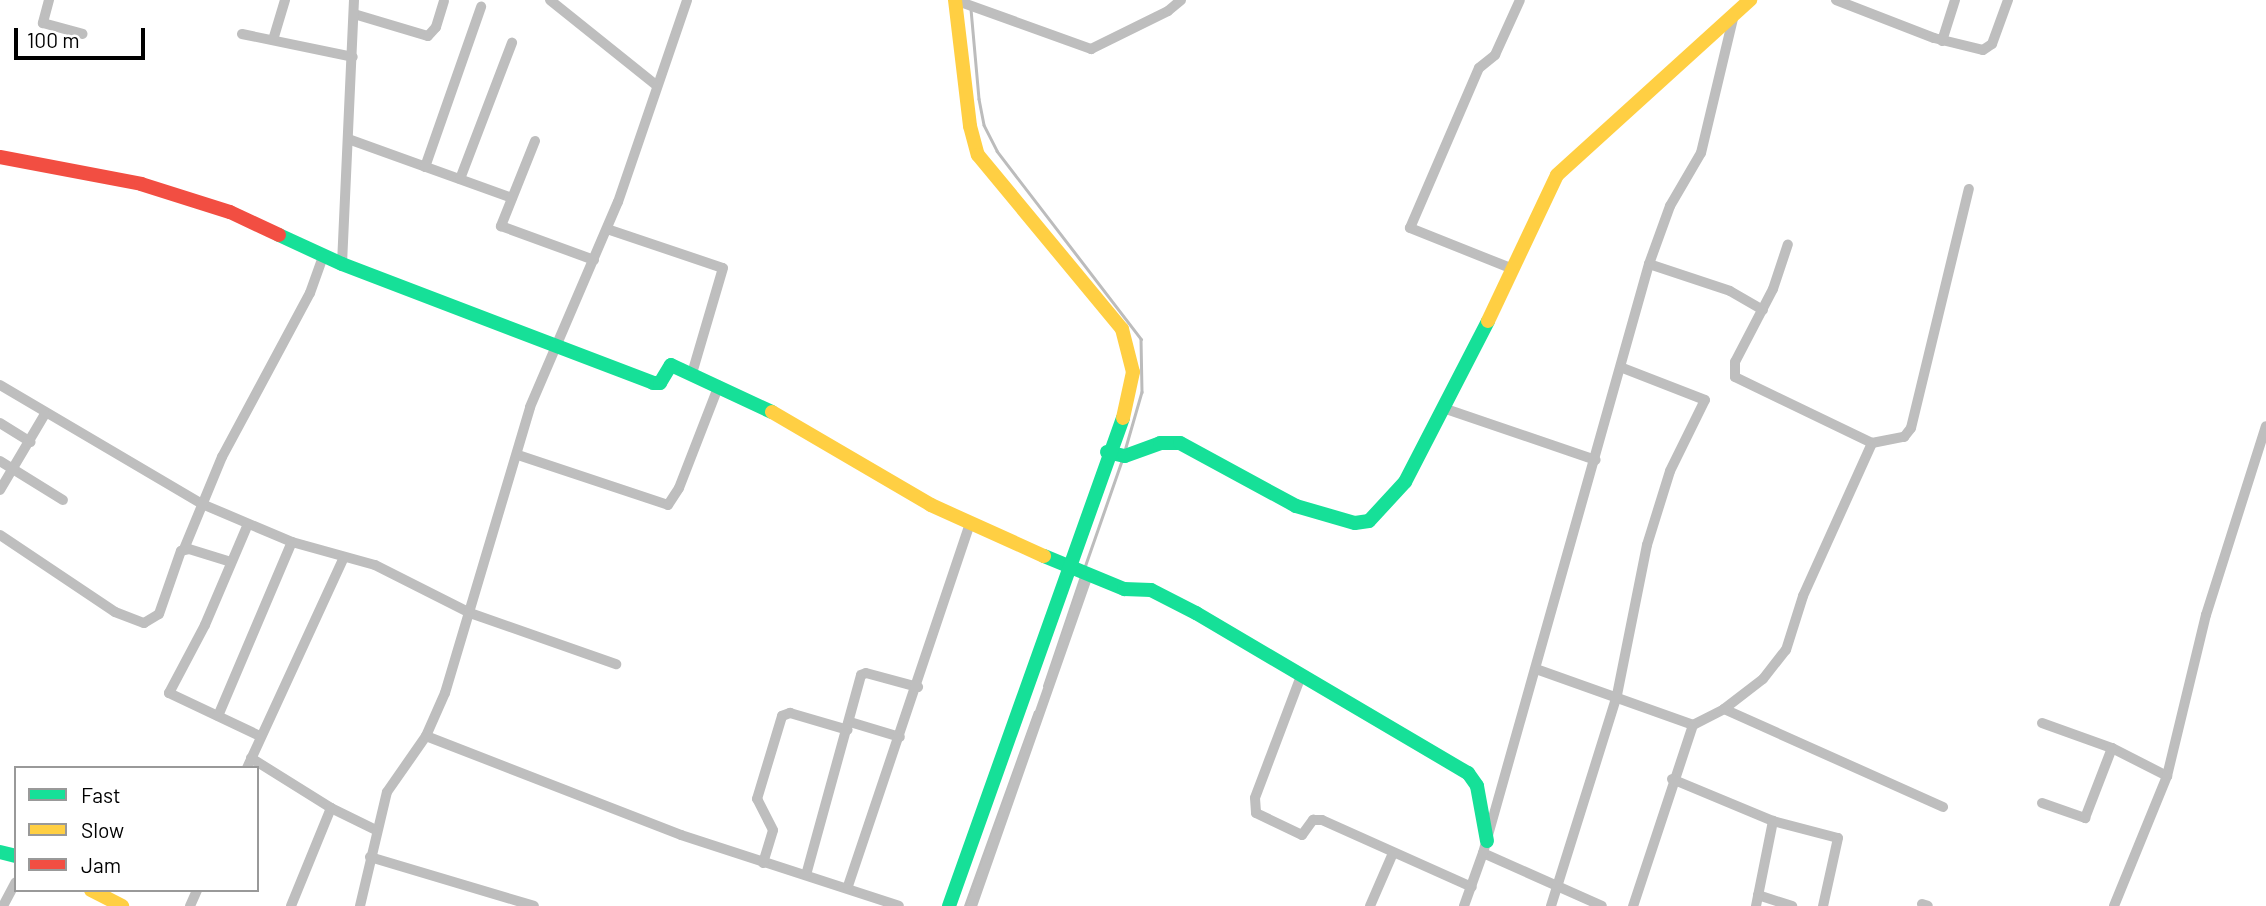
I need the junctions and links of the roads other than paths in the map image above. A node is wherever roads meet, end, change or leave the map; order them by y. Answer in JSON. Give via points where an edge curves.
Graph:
{"nodes":[{"id":1,"x":49,"y":0,"type":"edge"},
{"id":2,"x":285,"y":0,"type":"edge"},
{"id":3,"x":354,"y":0,"type":"edge"},
{"id":4,"x":550,"y":0,"type":"edge"},
{"id":5,"x":687,"y":0,"type":"edge"},
{"id":6,"x":1181,"y":0,"type":"edge"},
{"id":7,"x":1520,"y":0,"type":"edge"},
{"id":8,"x":1750,"y":0,"type":"edge"},
{"id":9,"x":1836,"y":0,"type":"edge"},
{"id":10,"x":1955,"y":0,"type":"edge"},
{"id":11,"x":2008,"y":0,"type":"edge"},
{"id":12,"x":444,"y":1,"type":"edge"},
{"id":13,"x":962,"y":3,"type":"edge"},
{"id":14,"x":481,"y":7,"type":"dead end"},
{"id":15,"x":1734,"y":13,"type":"junction"},
{"id":16,"x":354,"y":14,"type":"junction"},
{"id":17,"x":83,"y":34,"type":"dead end"},
{"id":18,"x":242,"y":34,"type":"dead end"},
{"id":19,"x":273,"y":40,"type":"junction"},
{"id":20,"x":1942,"y":41,"type":"junction"},
{"id":21,"x":512,"y":43,"type":"dead end"},
{"id":22,"x":353,"y":57,"type":"junction"},
{"id":23,"x":656,"y":85,"type":"junction"},
{"id":24,"x":351,"y":140,"type":"junction"},
{"id":25,"x":535,"y":141,"type":"dead end"},
{"id":26,"x":0,"y":157,"type":"edge"},
{"id":27,"x":425,"y":167,"type":"junction"},
{"id":28,"x":460,"y":179,"type":"junction"},
{"id":29,"x":1969,"y":189,"type":"dead end"},
{"id":30,"x":512,"y":198,"type":"junction"},
{"id":31,"x":607,"y":229,"type":"junction"},
{"id":32,"x":1788,"y":244,"type":"dead end"},
{"id":33,"x":324,"y":254,"type":"junction"},
{"id":34,"x":594,"y":260,"type":"junction"},
{"id":35,"x":342,"y":264,"type":"junction"},
{"id":36,"x":1649,"y":264,"type":"junction"},
{"id":37,"x":1513,"y":269,"type":"junction"},
{"id":38,"x":1763,"y":310,"type":"junction"},
{"id":39,"x":553,"y":348,"type":"junction"},
{"id":40,"x":1623,"y":368,"type":"junction"},
{"id":41,"x":692,"y":373,"type":"junction"},
{"id":42,"x":0,"y":384,"type":"edge"},
{"id":43,"x":719,"y":385,"type":"junction"},
{"id":44,"x":1446,"y":409,"type":"junction"},
{"id":45,"x":45,"y":414,"type":"junction"},
{"id":46,"x":0,"y":423,"type":"edge"},
{"id":47,"x":2266,"y":426,"type":"edge"},
{"id":48,"x":30,"y":442,"type":"junction"},
{"id":49,"x":1872,"y":443,"type":"junction"},
{"id":50,"x":1116,"y":454,"type":"junction"},
{"id":51,"x":518,"y":455,"type":"junction"},
{"id":52,"x":1596,"y":460,"type":"junction"},
{"id":53,"x":0,"y":461,"type":"edge"},
{"id":54,"x":12,"y":469,"type":"junction"},
{"id":55,"x":0,"y":490,"type":"edge"},
{"id":56,"x":63,"y":500,"type":"dead end"},
{"id":57,"x":202,"y":504,"type":"junction"},
{"id":58,"x":248,"y":524,"type":"junction"},
{"id":59,"x":970,"y":524,"type":"junction"},
{"id":60,"x":0,"y":536,"type":"edge"},
{"id":61,"x":292,"y":542,"type":"junction"},
{"id":62,"x":184,"y":549,"type":"junction"},
{"id":63,"x":345,"y":557,"type":"junction"},
{"id":64,"x":231,"y":562,"type":"junction"},
{"id":65,"x":1079,"y":571,"type":"junction"},
{"id":66,"x":470,"y":613,"type":"junction"},
{"id":67,"x":616,"y":664,"type":"dead end"},
{"id":68,"x":1536,"y":669,"type":"junction"},
{"id":69,"x":1301,"y":676,"type":"junction"},
{"id":70,"x":918,"y":687,"type":"junction"},
{"id":71,"x":1617,"y":695,"type":"junction"},
{"id":72,"x":1724,"y":709,"type":"junction"},
{"id":73,"x":218,"y":716,"type":"junction"},
{"id":74,"x":2042,"y":723,"type":"dead end"},
{"id":75,"x":1693,"y":725,"type":"junction"},
{"id":76,"x":849,"y":726,"type":"junction"},
{"id":77,"x":261,"y":736,"type":"junction"},
{"id":78,"x":426,"y":736,"type":"junction"},
{"id":79,"x":900,"y":737,"type":"junction"},
{"id":80,"x":2112,"y":748,"type":"junction"},
{"id":81,"x":249,"y":763,"type":"edge"},
{"id":82,"x":259,"y":768,"type":"edge"},
{"id":83,"x":2167,"y":776,"type":"junction"},
{"id":84,"x":1672,"y":779,"type":"junction"},
{"id":85,"x":2042,"y":803,"type":"dead end"},
{"id":86,"x":1943,"y":807,"type":"dead end"},
{"id":87,"x":331,"y":808,"type":"junction"},
{"id":88,"x":1773,"y":821,"type":"junction"},
{"id":89,"x":376,"y":830,"type":"junction"},
{"id":90,"x":1485,"y":847,"type":"junction"},
{"id":91,"x":1392,"y":853,"type":"junction"},
{"id":92,"x":370,"y":857,"type":"junction"},
{"id":93,"x":763,"y":863,"type":"junction"},
{"id":94,"x":806,"y":875,"type":"junction"},
{"id":95,"x":14,"y":886,"type":"edge"},
{"id":96,"x":848,"y":886,"type":"junction"},
{"id":97,"x":1472,"y":887,"type":"junction"},
{"id":98,"x":1559,"y":887,"type":"junction"},
{"id":99,"x":95,"y":892,"type":"edge"},
{"id":100,"x":1757,"y":901,"type":"edge"},
{"id":101,"x":3,"y":906,"type":"edge"},
{"id":102,"x":122,"y":906,"type":"edge"},
{"id":103,"x":291,"y":906,"type":"edge"},
{"id":104,"x":360,"y":906,"type":"edge"},
{"id":105,"x":534,"y":906,"type":"edge"},
{"id":106,"x":899,"y":906,"type":"edge"},
{"id":107,"x":949,"y":906,"type":"edge"},
{"id":108,"x":972,"y":906,"type":"edge"},
{"id":109,"x":1370,"y":906,"type":"edge"},
{"id":110,"x":1464,"y":906,"type":"edge"},
{"id":111,"x":1551,"y":906,"type":"edge"},
{"id":112,"x":1602,"y":906,"type":"edge"},
{"id":113,"x":1633,"y":906,"type":"edge"},
{"id":114,"x":1792,"y":906,"type":"edge"},
{"id":115,"x":1823,"y":906,"type":"edge"},
{"id":116,"x":2115,"y":906,"type":"edge"}],
"edges":[{"from":1,"to":17,"type":"street","via":[[43,23]]},
{"from":2,"to":19,"type":"street"},
{"from":3,"to":16,"type":"street"},
{"from":4,"to":23,"type":"street"},
{"from":5,"to":23,"type":"street"},
{"from":6,"to":13,"type":"street","via":[[1091,49]]},
{"from":7,"to":37,"type":"street","via":[[1495,55],[1479,68],[1410,228]]},
{"from":8,"to":15,"type":"street"},
{"from":9,"to":20,"type":"street"},
{"from":10,"to":20,"type":"street"},
{"from":11,"to":20,"type":"street","via":[[1988,49]]},
{"from":12,"to":16,"type":"street","via":[[436,27],[428,36]]},
{"from":13,"to":50,"type":"street","via":[[970,125],[978,155],[1111,313],[1130,352],[1132,392]]},
{"from":14,"to":27,"type":"street"},
{"from":15,"to":36,"type":"street","via":[[1701,153],[1670,206]]},
{"from":15,"to":37,"type":"street","via":[[1558,175]]},
{"from":16,"to":22,"type":"street"},
{"from":18,"to":19,"type":"street"},
{"from":19,"to":22,"type":"street"},
{"from":21,"to":28,"type":"street"},
{"from":22,"to":24,"type":"street"},
{"from":23,"to":31,"type":"street"},
{"from":24,"to":27,"type":"street"},
{"from":24,"to":35,"type":"street"},
{"from":25,"to":30,"type":"street"},
{"from":26,"to":33,"type":"street","via":[[141,184],[230,212]]},
{"from":27,"to":28,"type":"street"},
{"from":28,"to":30,"type":"street"},
{"from":29,"to":49,"type":"street","via":[[1911,428],[1904,437]]},
{"from":30,"to":34,"type":"street","via":[[502,226]]},
{"from":31,"to":34,"type":"street"},
{"from":31,"to":41,"type":"street","via":[[723,268]]},
{"from":32,"to":38,"type":"street"},
{"from":33,"to":35,"type":"street"},
{"from":33,"to":57,"type":"street","via":[[310,293],[239,422]]},
{"from":34,"to":39,"type":"street"},
{"from":35,"to":39,"type":"street"},
{"from":36,"to":38,"type":"street","via":[[1730,290]]},
{"from":36,"to":40,"type":"street"},
{"from":37,"to":44,"type":"street"},
{"from":38,"to":49,"type":"street","via":[[1735,362],[1735,377]]},
{"from":39,"to":41,"type":"street","via":[[656,384],[669,365]]},
{"from":39,"to":51,"type":"street","via":[[530,407]]},
{"from":40,"to":52,"type":"street"},
{"from":40,"to":71,"type":"street","via":[[1705,400],[1671,471],[1647,545]]},
{"from":41,"to":43,"type":"street"},
{"from":42,"to":45,"type":"street"},
{"from":43,"to":51,"type":"street","via":[[668,505]]},
{"from":43,"to":59,"type":"street","via":[[804,428]]},
{"from":44,"to":50,"type":"street","via":[[1405,482],[1384,509],[1369,521],[1355,523],[1296,506],[1180,443]]},
{"from":44,"to":52,"type":"street"},
{"from":45,"to":48,"type":"street"},
{"from":45,"to":57,"type":"street"},
{"from":46,"to":48,"type":"street"},
{"from":47,"to":83,"type":"street","via":[[2206,615]]},
{"from":48,"to":54,"type":"street"},
{"from":49,"to":72,"type":"street","via":[[1803,596],[1786,650],[1763,679]]},
{"from":50,"to":65,"type":"street"},
{"from":51,"to":66,"type":"street"},
{"from":52,"to":68,"type":"street"},
{"from":53,"to":54,"type":"street"},
{"from":54,"to":55,"type":"street"},
{"from":54,"to":56,"type":"street"},
{"from":57,"to":58,"type":"street"},
{"from":57,"to":62,"type":"street"},
{"from":58,"to":61,"type":"street"},
{"from":58,"to":64,"type":"street"},
{"from":59,"to":65,"type":"street"},
{"from":59,"to":70,"type":"street"},
{"from":60,"to":62,"type":"street","via":[[115,612],[144,623],[159,614]]},
{"from":61,"to":63,"type":"street"},
{"from":61,"to":73,"type":"street"},
{"from":62,"to":64,"type":"street"},
{"from":63,"to":66,"type":"street","via":[[391,572]]},
{"from":63,"to":77,"type":"street"},
{"from":64,"to":73,"type":"street","via":[[205,625],[169,688],[170,696]]},
{"from":65,"to":69,"type":"street","via":[[1124,589],[1151,590]]},
{"from":65,"to":107,"type":"street"},
{"from":65,"to":108,"type":"street"},
{"from":66,"to":67,"type":"street"},
{"from":66,"to":78,"type":"street"},
{"from":68,"to":71,"type":"street"},
{"from":68,"to":90,"type":"street"},
{"from":69,"to":90,"type":"street","via":[[1472,776]]},
{"from":69,"to":91,"type":"street","via":[[1254,809],[1295,834],[1302,835],[1313,820],[1322,820]]},
{"from":70,"to":76,"type":"street","via":[[863,673]]},
{"from":70,"to":79,"type":"street"},
{"from":71,"to":75,"type":"street"},
{"from":71,"to":98,"type":"street"},
{"from":72,"to":75,"type":"street"},
{"from":72,"to":86,"type":"street"},
{"from":73,"to":77,"type":"street"},
{"from":74,"to":80,"type":"street"},
{"from":75,"to":84,"type":"street"},
{"from":76,"to":79,"type":"street"},
{"from":76,"to":93,"type":"street","via":[[790,713],[782,716],[757,799],[773,830]]},
{"from":76,"to":94,"type":"street"},
{"from":77,"to":81,"type":"street"},
{"from":78,"to":89,"type":"street","via":[[387,792]]},
{"from":78,"to":93,"type":"street"},
{"from":79,"to":96,"type":"street"},
{"from":80,"to":83,"type":"street"},
{"from":80,"to":85,"type":"street","via":[[2085,818]]},
{"from":82,"to":87,"type":"street"},
{"from":83,"to":116,"type":"street"},
{"from":84,"to":88,"type":"street"},
{"from":84,"to":113,"type":"street"},
{"from":87,"to":89,"type":"street"},
{"from":87,"to":103,"type":"street"},
{"from":88,"to":100,"type":"street"},
{"from":88,"to":115,"type":"street","via":[[1838,838]]},
{"from":89,"to":92,"type":"street"},
{"from":90,"to":97,"type":"street"},
{"from":90,"to":98,"type":"street"},
{"from":91,"to":97,"type":"street"},
{"from":91,"to":109,"type":"street"},
{"from":92,"to":104,"type":"street"},
{"from":92,"to":105,"type":"street"},
{"from":93,"to":94,"type":"street"},
{"from":94,"to":96,"type":"street"},
{"from":95,"to":101,"type":"street"},
{"from":96,"to":106,"type":"street"},
{"from":97,"to":110,"type":"street"},
{"from":98,"to":111,"type":"street"},
{"from":98,"to":112,"type":"street"},
{"from":99,"to":102,"type":"street"},
{"from":100,"to":114,"type":"street"}]}
